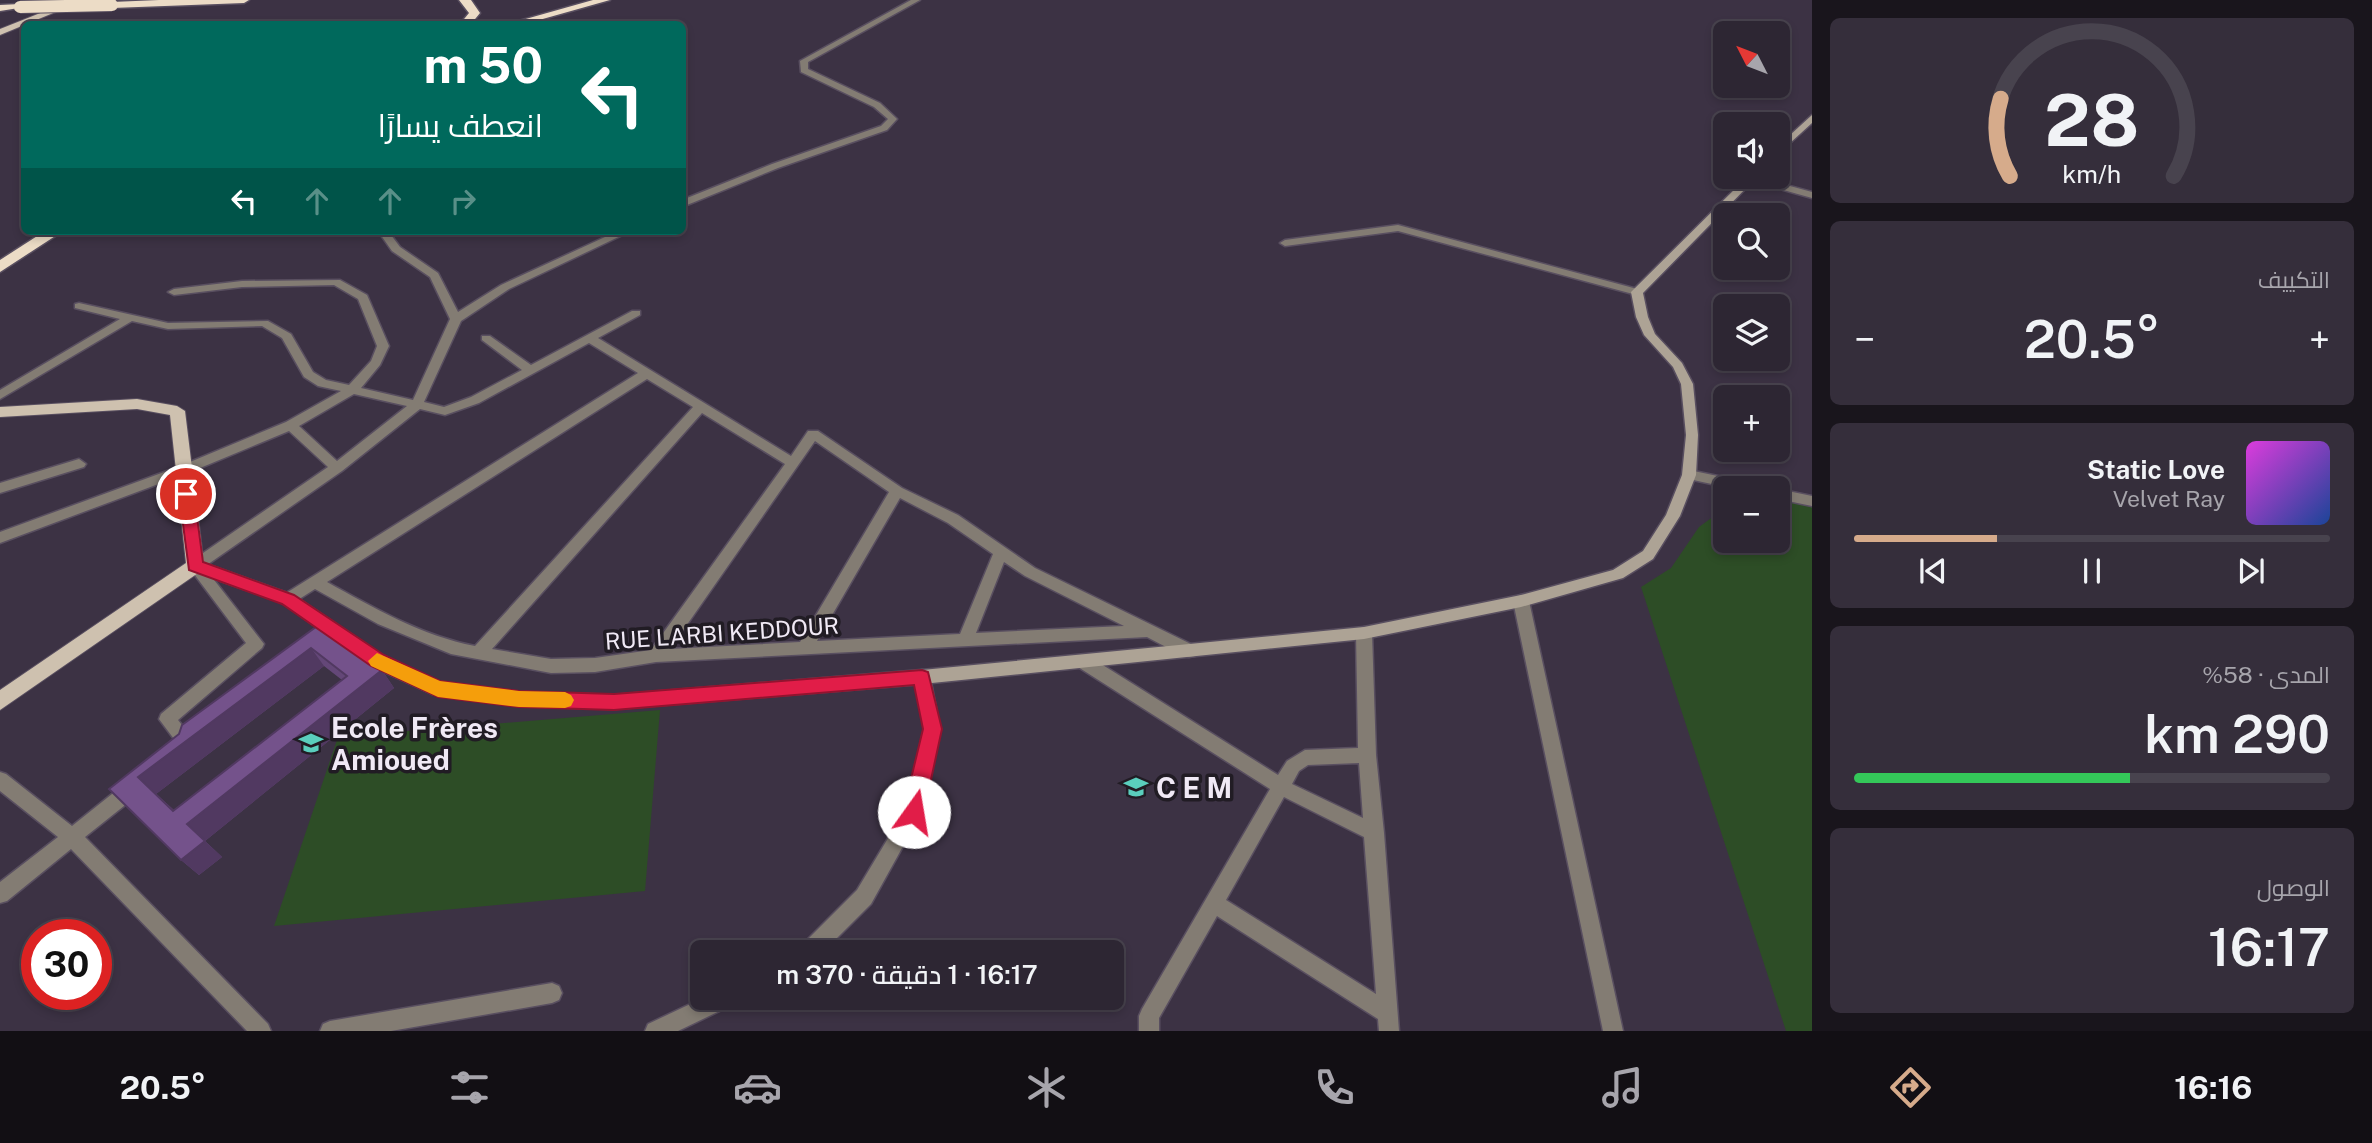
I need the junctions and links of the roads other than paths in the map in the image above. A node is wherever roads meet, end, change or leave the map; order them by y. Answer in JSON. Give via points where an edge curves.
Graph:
{"nodes":[{"id":1,"x":80,"y":0,"type":"edge"},
{"id":2,"x":244,"y":0,"type":"edge"},
{"id":3,"x":464,"y":0,"type":"edge"},
{"id":4,"x":605,"y":0,"type":"edge"},
{"id":5,"x":916,"y":0,"type":"edge"},
{"id":6,"x":0,"y":8,"type":"edge"},
{"id":7,"x":29,"y":21,"type":"edge"},
{"id":8,"x":468,"y":21,"type":"edge"},
{"id":9,"x":525,"y":21,"type":"edge"},
{"id":10,"x":21,"y":24,"type":"edge"},
{"id":11,"x":0,"y":33,"type":"edge"},
{"id":12,"x":1812,"y":118,"type":"edge"},
{"id":13,"x":1790,"y":139,"type":"edge"},
{"id":14,"x":1739,"y":189,"type":"edge"},
{"id":15,"x":1790,"y":189,"type":"edge"},
{"id":16,"x":1812,"y":195,"type":"edge"},
{"id":17,"x":686,"y":202,"type":"edge"},
{"id":18,"x":49,"y":235,"type":"edge"},
{"id":19,"x":386,"y":235,"type":"edge"},
{"id":20,"x":616,"y":235,"type":"edge"},
{"id":21,"x":1285,"y":243,"type":"dead end"},
{"id":22,"x":0,"y":267,"type":"edge"},
{"id":23,"x":174,"y":292,"type":"dead end"},
{"id":24,"x":1637,"y":292,"type":"junction"},
{"id":25,"x":79,"y":306,"type":"dead end"},
{"id":26,"x":636,"y":313,"type":"dead end"},
{"id":27,"x":128,"y":318,"type":"junction"},
{"id":28,"x":456,"y":319,"type":"junction"},
{"id":29,"x":486,"y":338,"type":"dead end"},
{"id":30,"x":589,"y":338,"type":"junction"},
{"id":31,"x":530,"y":370,"type":"junction"},
{"id":32,"x":647,"y":373,"type":"junction"},
{"id":33,"x":352,"y":390,"type":"junction"},
{"id":34,"x":0,"y":395,"type":"edge"},
{"id":35,"x":416,"y":406,"type":"junction"},
{"id":36,"x":701,"y":406,"type":"junction"},
{"id":37,"x":0,"y":412,"type":"edge"},
{"id":38,"x":291,"y":425,"type":"junction"},
{"id":39,"x":793,"y":463,"type":"junction"},
{"id":40,"x":79,"y":464,"type":"dead end"},
{"id":41,"x":337,"y":468,"type":"junction"},
{"id":42,"x":183,"y":470,"type":"junction"},
{"id":43,"x":1689,"y":475,"type":"junction"},
{"id":44,"x":1713,"y":480,"type":"edge"},
{"id":45,"x":0,"y":488,"type":"edge"},
{"id":46,"x":897,"y":491,"type":"junction"},
{"id":47,"x":1790,"y":496,"type":"edge"},
{"id":48,"x":1812,"y":501,"type":"edge"},
{"id":49,"x":0,"y":538,"type":"edge"},
{"id":50,"x":1001,"y":552,"type":"junction"},
{"id":51,"x":195,"y":566,"type":"junction"},
{"id":52,"x":316,"y":583,"type":"junction"},
{"id":53,"x":288,"y":600,"type":"junction"},
{"id":54,"x":1521,"y":601,"type":"junction"},
{"id":55,"x":1148,"y":631,"type":"junction"},
{"id":56,"x":1364,"y":633,"type":"junction"},
{"id":57,"x":965,"y":640,"type":"junction"},
{"id":58,"x":804,"y":649,"type":"junction"},
{"id":59,"x":480,"y":651,"type":"junction"},
{"id":60,"x":1189,"y":652,"type":"junction"},
{"id":61,"x":656,"y":656,"type":"junction"},
{"id":62,"x":1084,"y":662,"type":"junction"},
{"id":63,"x":922,"y":677,"type":"junction"},
{"id":64,"x":0,"y":701,"type":"edge"},
{"id":65,"x":1367,"y":755,"type":"junction"},
{"id":66,"x":167,"y":761,"type":"edge"},
{"id":67,"x":146,"y":778,"type":"edge"},
{"id":68,"x":0,"y":780,"type":"edge"},
{"id":69,"x":1283,"y":788,"type":"junction"},
{"id":70,"x":1375,"y":833,"type":"junction"},
{"id":71,"x":71,"y":836,"type":"junction"},
{"id":72,"x":0,"y":894,"type":"edge"},
{"id":73,"x":1214,"y":904,"type":"junction"},
{"id":74,"x":821,"y":940,"type":"edge"},
{"id":75,"x":552,"y":993,"type":"dead end"},
{"id":76,"x":700,"y":1010,"type":"edge"},
{"id":77,"x":1389,"y":1022,"type":"edge"},
{"id":78,"x":261,"y":1031,"type":"edge"},
{"id":79,"x":330,"y":1031,"type":"edge"},
{"id":80,"x":655,"y":1031,"type":"edge"},
{"id":81,"x":1149,"y":1031,"type":"edge"},
{"id":82,"x":1613,"y":1031,"type":"edge"}],
"edges":[{"from":1,"to":7,"type":"main road"},
{"from":2,"to":6,"type":"highway","bridge":true},
{"from":3,"to":8,"type":"highway","via":[[475,13]]},
{"from":4,"to":9,"type":"highway"},
{"from":5,"to":17,"type":"street","via":[[804,61],[804,70],[877,105],[893,119],[884,128]]},
{"from":10,"to":11,"type":"main road"},
{"from":12,"to":13,"type":"main road"},
{"from":14,"to":24,"type":"main road"},
{"from":15,"to":16,"type":"street"},
{"from":18,"to":22,"type":"highway"},
{"from":19,"to":28,"type":"street","via":[[396,249],[434,275]]},
{"from":20,"to":28,"type":"street","via":[[505,287]]},
{"from":21,"to":24,"type":"street","via":[[1398,228]]},
{"from":23,"to":33,"type":"street","via":[[242,284],[336,282],[363,298],[383,346]]},
{"from":24,"to":43,"type":"main road","via":[[1650,335],[1678,366],[1687,384],[1692,435]]},
{"from":25,"to":27,"type":"street"},
{"from":26,"to":30,"type":"street"},
{"from":27,"to":33,"type":"street","via":[[169,326],[264,323],[287,336],[308,374],[321,383]]},
{"from":27,"to":34,"type":"street"},
{"from":28,"to":35,"type":"street"},
{"from":29,"to":31,"type":"street"},
{"from":30,"to":31,"type":"street"},
{"from":30,"to":32,"type":"street"},
{"from":31,"to":35,"type":"street","via":[[458,407],[445,411]]},
{"from":32,"to":36,"type":"street"},
{"from":32,"to":52,"type":"street"},
{"from":33,"to":35,"type":"street"},
{"from":33,"to":38,"type":"street"},
{"from":35,"to":41,"type":"street"},
{"from":36,"to":39,"type":"street"},
{"from":36,"to":59,"type":"street"},
{"from":37,"to":42,"type":"main road","via":[[137,404],[177,411]]},
{"from":38,"to":41,"type":"street"},
{"from":38,"to":42,"type":"street"},
{"from":39,"to":46,"type":"street","via":[[813,434]]},
{"from":39,"to":61,"type":"street"},
{"from":40,"to":45,"type":"street"},
{"from":41,"to":51,"type":"street"},
{"from":42,"to":49,"type":"street"},
{"from":42,"to":51,"type":"main road"},
{"from":43,"to":44,"type":"street"},
{"from":43,"to":54,"type":"main road","via":[[1673,516],[1648,555],[1618,574]]},
{"from":46,"to":50,"type":"street","via":[[953,519]]},
{"from":46,"to":58,"type":"street"},
{"from":47,"to":48,"type":"street"},
{"from":50,"to":55,"type":"street","via":[[1030,572]]},
{"from":50,"to":57,"type":"street"},
{"from":51,"to":53,"type":"main road"},
{"from":51,"to":64,"type":"main road"},
{"from":51,"to":66,"type":"street","via":[[256,644],[167,719],[188,744]]},
{"from":52,"to":53,"type":"street"},
{"from":52,"to":59,"type":"street","name":"RUE LARBI KEDDOUR","via":[[383,620],[450,648]]},
{"from":53,"to":63,"type":"main road","via":[[377,661],[438,689],[519,699],[614,702]]},
{"from":54,"to":56,"type":"main road"},
{"from":54,"to":82,"type":"street"},
{"from":55,"to":57,"type":"street","name":"RUE LARBI KEDDOUR"},
{"from":55,"to":60,"type":"street"},
{"from":56,"to":60,"type":"main road"},
{"from":56,"to":65,"type":"street"},
{"from":57,"to":58,"type":"street","name":"RUE LARBI KEDDOUR"},
{"from":58,"to":61,"type":"street","name":"RUE LARBI KEDDOUR"},
{"from":59,"to":61,"type":"street","name":"RUE LARBI KEDDOUR","via":[[551,666],[595,666]]},
{"from":60,"to":62,"type":"main road"},
{"from":62,"to":63,"type":"main road"},
{"from":62,"to":69,"type":"street"},
{"from":63,"to":74,"type":"street","via":[[932,729],[914,812],[864,897]]},
{"from":65,"to":69,"type":"street","via":[[1306,758],[1293,766]]},
{"from":65,"to":70,"type":"street"},
{"from":67,"to":71,"type":"street"},
{"from":68,"to":71,"type":"street"},
{"from":69,"to":70,"type":"street"},
{"from":69,"to":73,"type":"street"},
{"from":70,"to":77,"type":"street"},
{"from":71,"to":72,"type":"street"},
{"from":71,"to":78,"type":"street"},
{"from":73,"to":77,"type":"street"},
{"from":73,"to":81,"type":"street","via":[[1149,1016]]},
{"from":75,"to":79,"type":"street"},
{"from":76,"to":80,"type":"street"}]}
